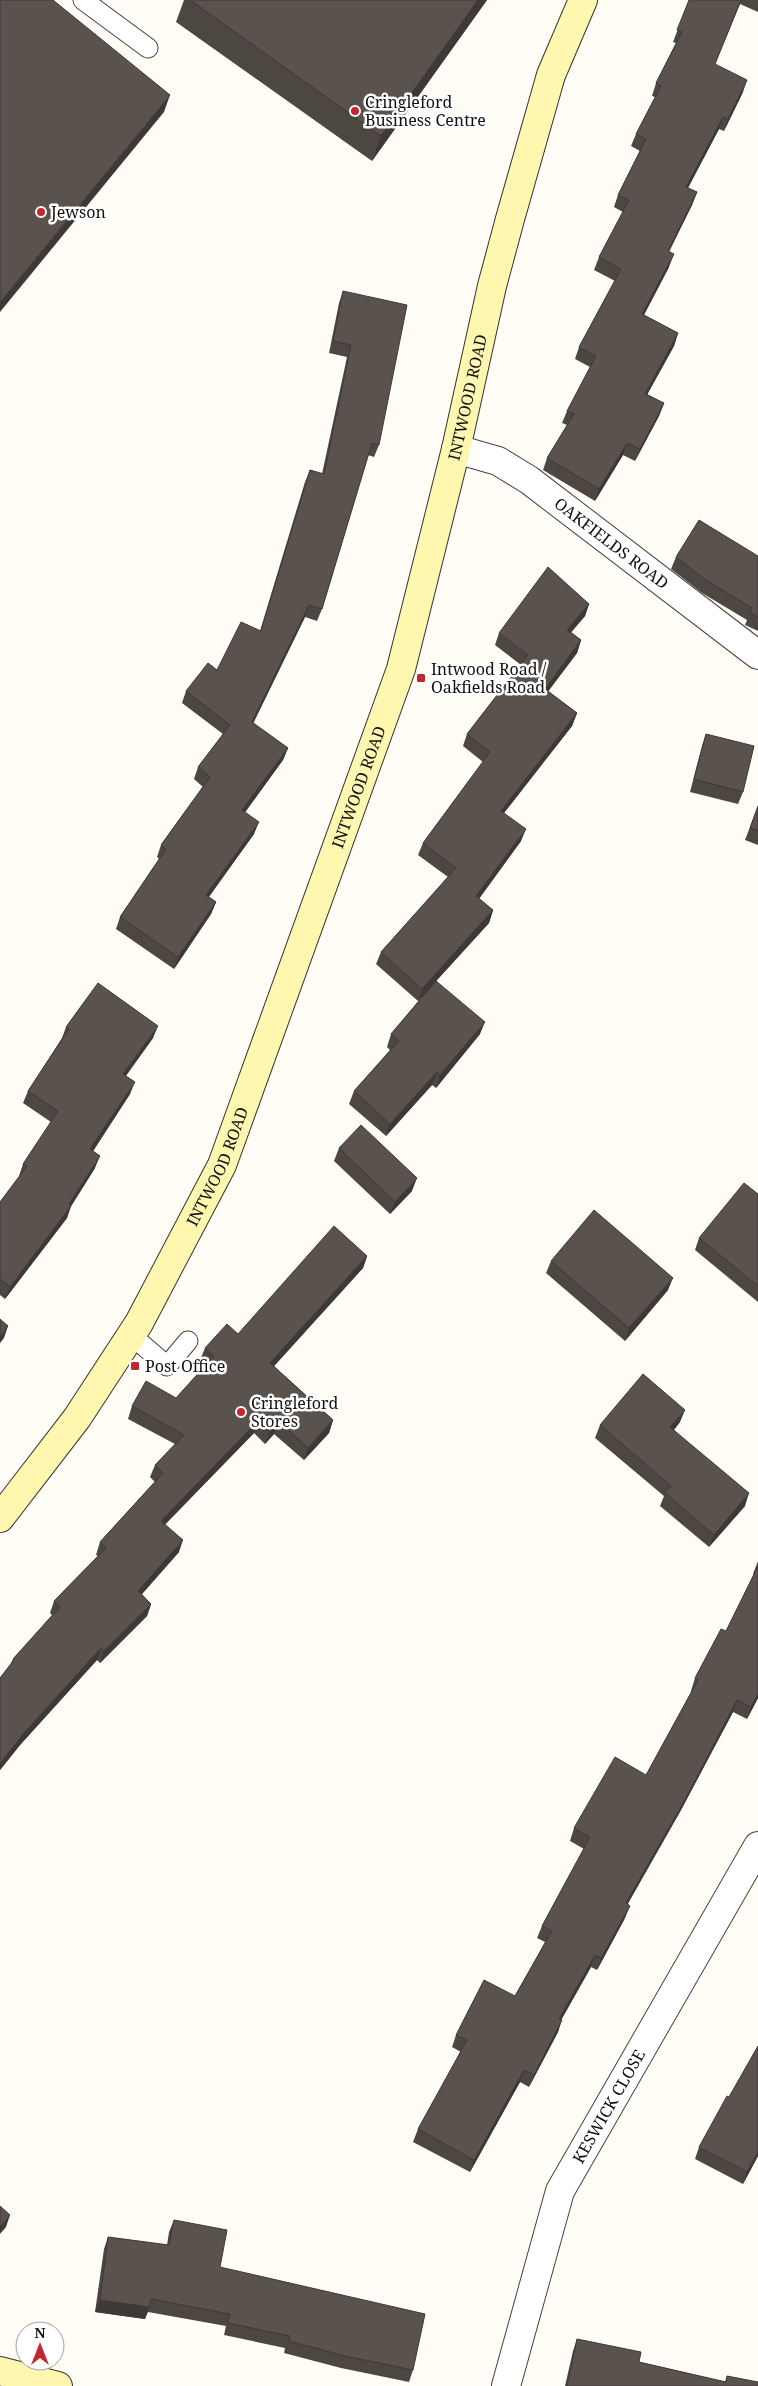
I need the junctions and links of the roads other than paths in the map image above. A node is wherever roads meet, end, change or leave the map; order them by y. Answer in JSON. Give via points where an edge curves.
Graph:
{"nodes":[{"id":1,"x":83,"y":0,"type":"edge"},
{"id":2,"x":582,"y":0,"type":"edge"},
{"id":3,"x":148,"y":48,"type":"dead end"},
{"id":4,"x":456,"y":449,"type":"junction"},
{"id":5,"x":758,"y":654,"type":"edge"},
{"id":6,"x":131,"y":1335,"type":"junction"},
{"id":7,"x":188,"y":1341,"type":"dead end"},
{"id":8,"x":0,"y":1518,"type":"edge"},
{"id":9,"x":758,"y":1846,"type":"edge"},
{"id":10,"x":0,"y":2371,"type":"edge"},
{"id":11,"x":58,"y":2386,"type":"edge"},
{"id":12,"x":506,"y":2386,"type":"edge"}],
"edges":[{"from":1,"to":3,"type":"lane"},
{"from":2,"to":4,"type":"street","name":"INTWOOD ROAD","via":[[551,75],[510,219]]},
{"from":4,"to":5,"type":"street","name":"OAKFIELDS ROAD","via":[[498,461],[528,480]]},
{"from":4,"to":6,"type":"street","name":"INTWOOD ROAD","via":[[401,669],[222,1166]]},
{"from":6,"to":7,"type":"lane","via":[[167,1366]]},
{"from":6,"to":8,"type":"street","name":"INTWOOD ROAD","via":[[77,1418]]},
{"from":9,"to":12,"type":"street","name":"KESWICK CLOSE","via":[[560,2190]]},
{"from":10,"to":11,"type":"street"}]}
